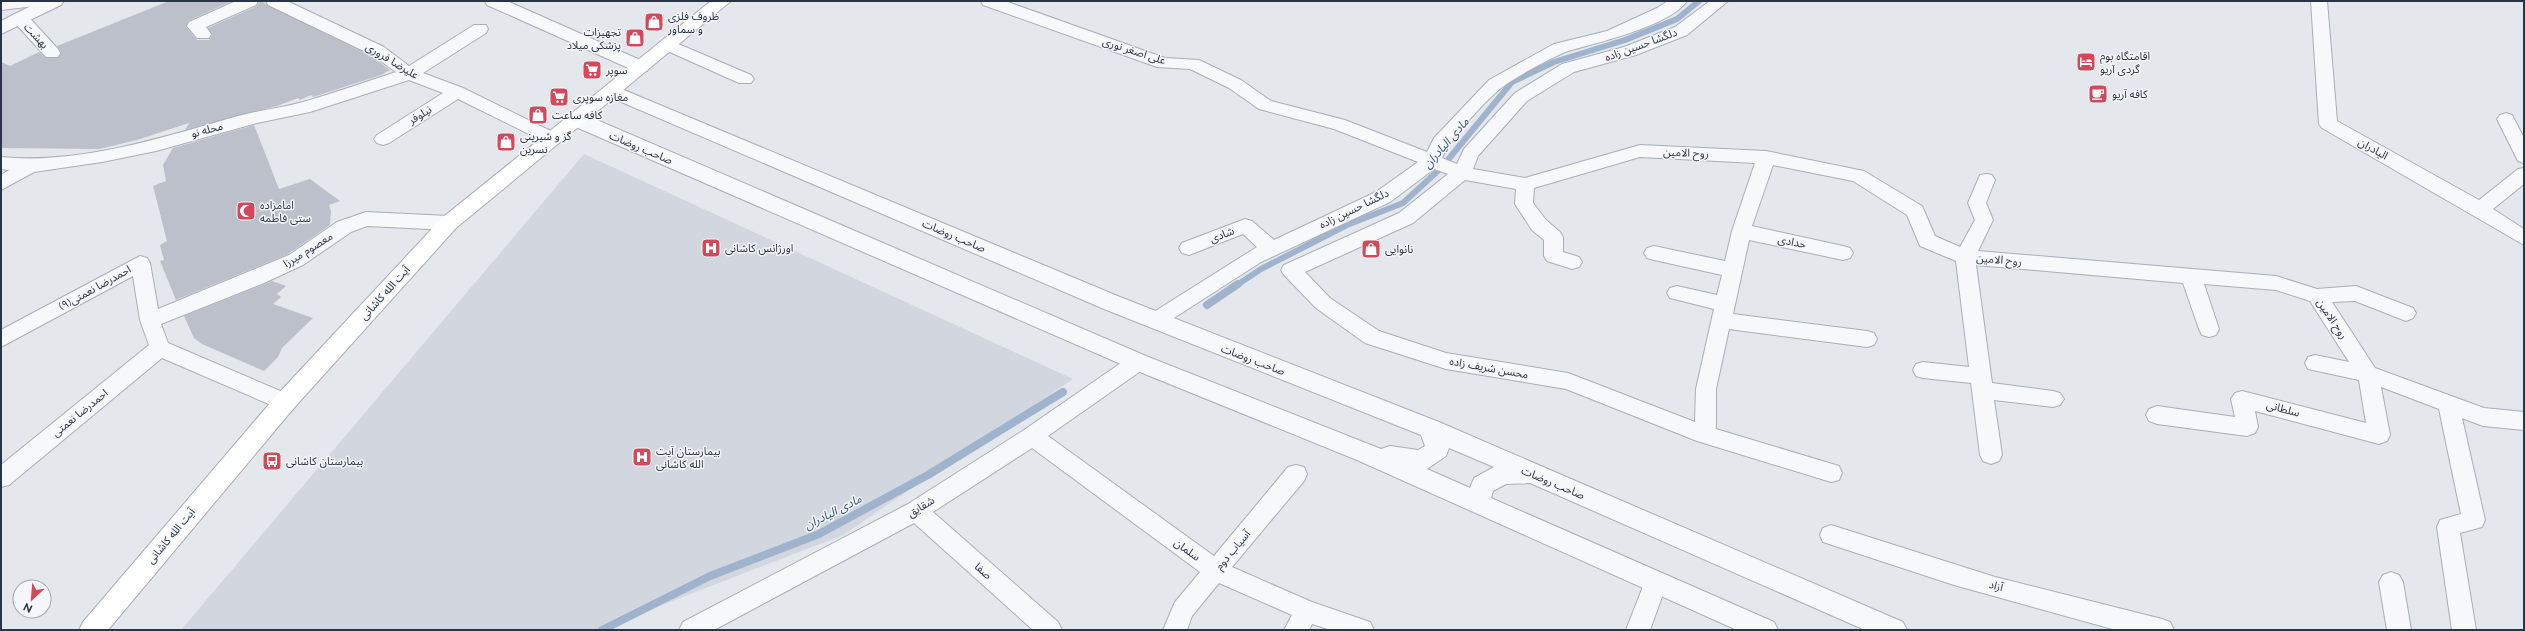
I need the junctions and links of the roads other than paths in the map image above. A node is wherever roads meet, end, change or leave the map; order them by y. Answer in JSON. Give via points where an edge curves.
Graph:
{"nodes":[{"id":1,"x":35,"y":1,"type":"edge"},
{"id":2,"x":55,"y":1,"type":"edge"},
{"id":3,"x":250,"y":1,"type":"edge"},
{"id":4,"x":274,"y":1,"type":"edge"},
{"id":5,"x":493,"y":1,"type":"edge"},
{"id":6,"x":989,"y":1,"type":"edge"},
{"id":7,"x":1678,"y":1,"type":"edge"},
{"id":8,"x":1720,"y":1,"type":"edge"},
{"id":9,"x":2319,"y":1,"type":"edge"},
{"id":10,"x":719,"y":2,"type":"edge"},
{"id":11,"x":1,"y":5,"type":"edge"},
{"id":12,"x":20,"y":18,"type":"junction"},
{"id":13,"x":1,"y":28,"type":"edge"},
{"id":14,"x":480,"y":29,"type":"dead end"},
{"id":15,"x":204,"y":34,"type":"dead end"},
{"id":16,"x":669,"y":44,"type":"junction"},
{"id":17,"x":52,"y":53,"type":"dead end"},
{"id":18,"x":641,"y":67,"type":"junction"},
{"id":19,"x":409,"y":74,"type":"junction"},
{"id":20,"x":745,"y":79,"type":"dead end"},
{"id":21,"x":612,"y":91,"type":"junction"},
{"id":22,"x":458,"y":92,"type":"junction"},
{"id":23,"x":576,"y":119,"type":"junction"},
{"id":24,"x":2506,"y":119,"type":"dead end"},
{"id":25,"x":383,"y":139,"type":"dead end"},
{"id":26,"x":553,"y":139,"type":"junction"},
{"id":27,"x":1766,"y":156,"type":"junction"},
{"id":28,"x":2524,"y":157,"type":"edge"},
{"id":29,"x":1432,"y":161,"type":"junction"},
{"id":30,"x":1,"y":163,"type":"edge"},
{"id":31,"x":29,"y":166,"type":"junction"},
{"id":32,"x":1462,"y":173,"type":"junction"},
{"id":33,"x":2524,"y":174,"type":"edge"},
{"id":34,"x":1986,"y":180,"type":"dead end"},
{"id":35,"x":1,"y":184,"type":"edge"},
{"id":36,"x":1525,"y":184,"type":"junction"},
{"id":37,"x":1383,"y":197,"type":"junction"},
{"id":38,"x":2480,"y":209,"type":"junction"},
{"id":39,"x":1406,"y":218,"type":"junction"},
{"id":40,"x":449,"y":223,"type":"junction"},
{"id":41,"x":1741,"y":231,"type":"junction"},
{"id":42,"x":2524,"y":238,"type":"edge"},
{"id":43,"x":1189,"y":248,"type":"dead end"},
{"id":44,"x":1272,"y":249,"type":"junction"},
{"id":45,"x":1654,"y":253,"type":"dead end"},
{"id":46,"x":1843,"y":253,"type":"dead end"},
{"id":47,"x":1965,"y":257,"type":"junction"},
{"id":48,"x":1572,"y":262,"type":"dead end"},
{"id":49,"x":1291,"y":270,"type":"joint"},
{"id":50,"x":1732,"y":270,"type":"junction"},
{"id":51,"x":2191,"y":276,"type":"junction"},
{"id":52,"x":1677,"y":293,"type":"dead end"},
{"id":53,"x":2317,"y":296,"type":"junction"},
{"id":54,"x":1723,"y":312,"type":"junction"},
{"id":55,"x":2406,"y":313,"type":"dead end"},
{"id":56,"x":150,"y":320,"type":"junction"},
{"id":57,"x":1156,"y":320,"type":"junction"},
{"id":58,"x":2209,"y":328,"type":"dead end"},
{"id":59,"x":1,"y":339,"type":"edge"},
{"id":60,"x":1866,"y":339,"type":"dead end"},
{"id":61,"x":160,"y":348,"type":"junction"},
{"id":62,"x":1138,"y":362,"type":"junction"},
{"id":63,"x":2315,"y":363,"type":"dead end"},
{"id":64,"x":1923,"y":370,"type":"dead end"},
{"id":65,"x":2368,"y":374,"type":"junction"},
{"id":66,"x":1981,"y":383,"type":"junction"},
{"id":67,"x":2053,"y":399,"type":"dead end"},
{"id":68,"x":285,"y":402,"type":"junction"},
{"id":69,"x":2448,"y":404,"type":"junction"},
{"id":70,"x":2157,"y":415,"type":"dead end"},
{"id":71,"x":2524,"y":421,"type":"edge"},
{"id":72,"x":1431,"y":429,"type":"junction"},
{"id":73,"x":1705,"y":435,"type":"junction"},
{"id":74,"x":1032,"y":436,"type":"junction"},
{"id":75,"x":1365,"y":453,"type":"junction"},
{"id":76,"x":1991,"y":455,"type":"dead end"},
{"id":77,"x":1831,"y":473,"type":"dead end"},
{"id":78,"x":1296,"y":474,"type":"dead end"},
{"id":79,"x":1530,"y":474,"type":"junction"},
{"id":80,"x":1,"y":477,"type":"edge"},
{"id":81,"x":1477,"y":503,"type":"junction"},
{"id":82,"x":916,"y":511,"type":"junction"},
{"id":83,"x":1831,"y":535,"type":"dead end"},
{"id":84,"x":1216,"y":571,"type":"junction"},
{"id":85,"x":2391,"y":582,"type":"dead end"},
{"id":86,"x":1655,"y":583,"type":"junction"},
{"id":87,"x":1302,"y":620,"type":"edge"},
{"id":88,"x":1042,"y":628,"type":"edge"},
{"id":89,"x":92,"y":630,"type":"edge"},
{"id":90,"x":691,"y":630,"type":"edge"},
{"id":91,"x":1175,"y":630,"type":"edge"},
{"id":92,"x":1362,"y":630,"type":"edge"},
{"id":93,"x":1638,"y":630,"type":"edge"},
{"id":94,"x":1765,"y":630,"type":"edge"},
{"id":95,"x":1894,"y":630,"type":"edge"},
{"id":96,"x":2161,"y":630,"type":"edge"},
{"id":97,"x":2399,"y":630,"type":"edge"},
{"id":98,"x":2464,"y":630,"type":"edge"}],
"edges":[{"from":1,"to":11,"type":"street"},
{"from":2,"to":12,"type":"street"},
{"from":3,"to":15,"type":"street","via":[[195,26]]},
{"from":4,"to":19,"type":"street","name":"علیرضا فروری","via":[[378,51]]},
{"from":5,"to":18,"type":"street"},
{"from":6,"to":29,"type":"street","name":"علی اصغر نوری","via":[[1163,63],[1193,64],[1235,84],[1265,105],[1339,124]]},
{"from":7,"to":29,"type":"street","name":"دلگشا حسین زاده","via":[[1663,12],[1612,34],[1560,48],[1496,84],[1440,142]]},
{"from":8,"to":32,"type":"street","name":"دلگشا حسین زاده","via":[[1681,30],[1630,51],[1568,68],[1521,97],[1470,153]]},
{"from":9,"to":38,"type":"street","name":"الیادران","via":[[2328,124]]},
{"from":10,"to":16,"type":"main road","name":"آیت الله کاشانی"},
{"from":12,"to":13,"type":"street"},
{"from":12,"to":17,"type":"street","name":"بهشت"},
{"from":14,"to":19,"type":"street","name":"محله نو"},
{"from":16,"to":18,"type":"main road","name":"آیت الله کاشانی"},
{"from":16,"to":20,"type":"street"},
{"from":18,"to":21,"type":"main road","name":"آیت الله کاشانی"},
{"from":19,"to":22,"type":"street","name":"علیرضا فروری"},
{"from":19,"to":31,"type":"street","name":"محله نو","via":[[304,108],[257,117],[156,144],[102,156]]},
{"from":21,"to":23,"type":"main road","name":"آیت الله کاشانی"},
{"from":21,"to":57,"type":"street","name":"صاحب روضات"},
{"from":22,"to":25,"type":"street","name":"نیلوفر"},
{"from":22,"to":26,"type":"street","name":"علیرضا فروری"},
{"from":23,"to":26,"type":"main road","name":"آیت الله کاشانی"},
{"from":23,"to":62,"type":"street","name":"صاحب روضات"},
{"from":24,"to":28,"type":"street"},
{"from":26,"to":40,"type":"main road","name":"آیت الله کاشانی"},
{"from":27,"to":36,"type":"street","name":"روح الامین","via":[[1640,151]]},
{"from":27,"to":41,"type":"street"},
{"from":27,"to":47,"type":"street","name":"روح الامین","via":[[1858,176],[1915,211],[1927,241]]},
{"from":29,"to":32,"type":"street","name":"علی اصغر نوری"},
{"from":29,"to":37,"type":"street","name":"دلگشا حسین زاده"},
{"from":30,"to":31,"type":"street","name":"محله نو"},
{"from":31,"to":35,"type":"street"},
{"from":32,"to":36,"type":"street","name":"روح الامین"},
{"from":32,"to":39,"type":"street","name":"دلگشا حسین زاده"},
{"from":33,"to":38,"type":"street"},
{"from":34,"to":47,"type":"street","via":[[1977,203],[1984,220]]},
{"from":36,"to":48,"type":"street","via":[[1524,204],[1539,225],[1553,237],[1554,256]]},
{"from":37,"to":39,"type":"street"},
{"from":37,"to":44,"type":"street","name":"دلگشا حسین زاده"},
{"from":38,"to":42,"type":"street","name":"الیادران"},
{"from":39,"to":49,"type":"street","name":"دلگشا حسین زاده"},
{"from":40,"to":56,"type":"street","name":"معصوم میرزا","via":[[366,219],[344,227],[296,260]]},
{"from":40,"to":68,"type":"main road","name":"آیت الله کاشانی"},
{"from":41,"to":46,"type":"street","name":"حدادی"},
{"from":41,"to":50,"type":"street"},
{"from":43,"to":44,"type":"street","name":"شادی","via":[[1245,226]]},
{"from":44,"to":57,"type":"street","name":"دلگشا حسین زاده","via":[[1254,257]]},
{"from":45,"to":50,"type":"street"},
{"from":47,"to":51,"type":"street","name":"روح الامین"},
{"from":47,"to":66,"type":"street"},
{"from":49,"to":73,"type":"street","name":"محسن شریف زاده","via":[[1323,303],[1372,337],[1446,361],[1568,381]]},
{"from":50,"to":54,"type":"street"},
{"from":51,"to":53,"type":"street","name":"روح الامین","via":[[2276,283]]},
{"from":51,"to":58,"type":"street"},
{"from":52,"to":54,"type":"street"},
{"from":53,"to":55,"type":"street","via":[[2356,293]]},
{"from":53,"to":65,"type":"street","name":"روح الامین"},
{"from":54,"to":60,"type":"street"},
{"from":54,"to":73,"type":"street","via":[[1706,389]]},
{"from":56,"to":59,"type":"street","name":"احمدرضا نعمتی(۹)","via":[[140,263]]},
{"from":56,"to":61,"type":"street","name":"احمدرضا نعمتی(۹)"},
{"from":57,"to":72,"type":"street","name":"صاحب روضات"},
{"from":61,"to":68,"type":"street"},
{"from":61,"to":80,"type":"street","name":"احمدرضا نعمتی"},
{"from":62,"to":74,"type":"street","name":"شقایق"},
{"from":62,"to":75,"type":"street","name":"صاحب روضات"},
{"from":63,"to":65,"type":"street"},
{"from":64,"to":66,"type":"street"},
{"from":65,"to":69,"type":"street"},
{"from":65,"to":70,"type":"street","name":"سلطانی","via":[[2379,435],[2242,399],[2247,427]]},
{"from":66,"to":67,"type":"street"},
{"from":66,"to":76,"type":"street"},
{"from":68,"to":89,"type":"main road","name":"آیت الله کاشانی"},
{"from":69,"to":71,"type":"street","via":[[2483,417]]},
{"from":69,"to":98,"type":"street","via":[[2474,520],[2448,527]]},
{"from":72,"to":75,"type":"street","via":[[1438,449],[1422,461]]},
{"from":72,"to":79,"type":"street","name":"صاحب روضات"},
{"from":73,"to":77,"type":"street","name":"محسن شریف زاده"},
{"from":74,"to":82,"type":"street","name":"شقایق"},
{"from":74,"to":84,"type":"street","name":"سلمان"},
{"from":75,"to":81,"type":"street","name":"صاحب روضات"},
{"from":78,"to":84,"type":"street","name":"آسیاب دوم"},
{"from":79,"to":81,"type":"street","via":[[1503,474],[1483,485]]},
{"from":79,"to":95,"type":"street","name":"صاحب روضات"},
{"from":81,"to":86,"type":"street","name":"صاحب روضات"},
{"from":82,"to":88,"type":"street","name":"صفا"},
{"from":82,"to":90,"type":"street","name":"شقایق"},
{"from":83,"to":96,"type":"street","name":"آزاد","via":[[1979,581]]},
{"from":84,"to":87,"type":"street","name":"سلمان"},
{"from":84,"to":91,"type":"street","name":"آسیاب دوم","via":[[1183,610]]},
{"from":85,"to":97,"type":"street"},
{"from":86,"to":93,"type":"street"},
{"from":86,"to":94,"type":"street","name":"صاحب روضات"},
{"from":87,"to":92,"type":"street","name":"سلمان"}]}
